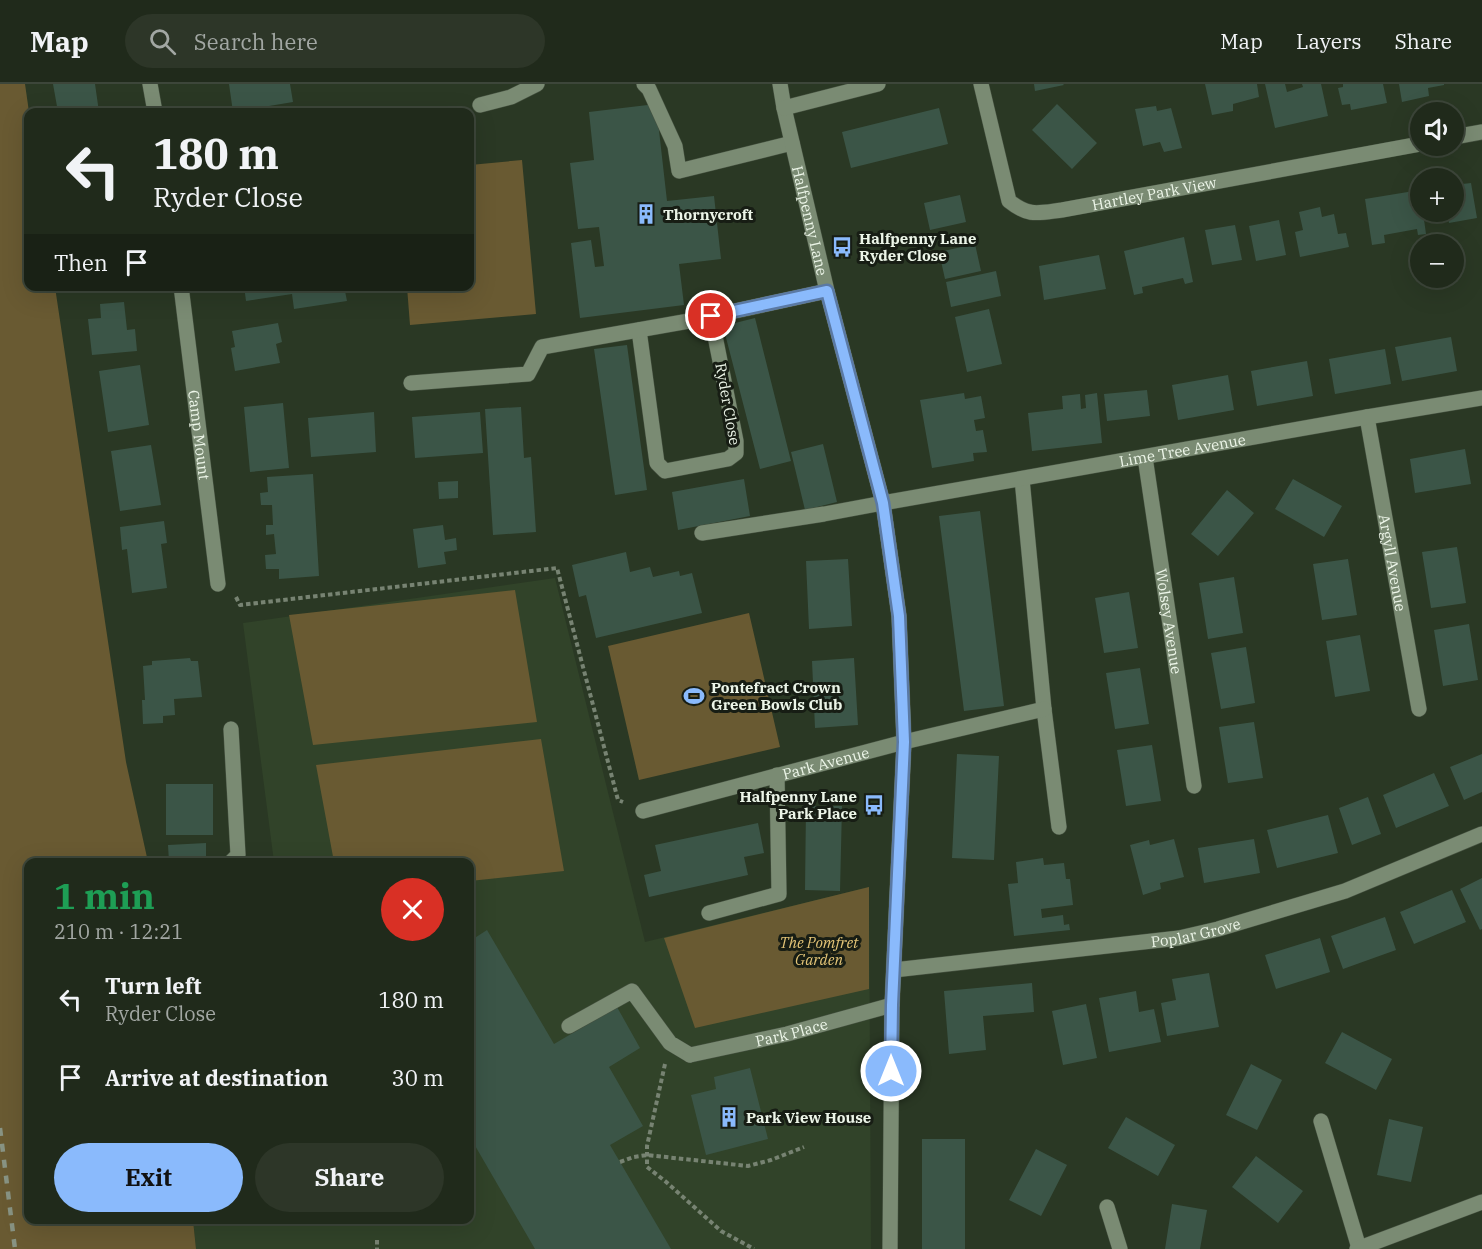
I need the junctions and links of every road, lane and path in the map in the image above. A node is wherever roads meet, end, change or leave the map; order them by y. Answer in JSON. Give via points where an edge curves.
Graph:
{"nodes":[{"id":1,"x":150,"y":84,"type":"edge"},
{"id":2,"x":537,"y":84,"type":"edge"},
{"id":3,"x":644,"y":84,"type":"edge"},
{"id":4,"x":780,"y":84,"type":"edge"},
{"id":5,"x":878,"y":84,"type":"edge"},
{"id":6,"x":981,"y":84,"type":"edge"},
{"id":7,"x":480,"y":105,"type":"dead end"},
{"id":8,"x":154,"y":108,"type":"edge"},
{"id":9,"x":784,"y":108,"type":"junction"},
{"id":10,"x":1482,"y":132,"type":"edge"},
{"id":11,"x":1464,"y":136,"type":"edge"},
{"id":12,"x":792,"y":143,"type":"junction"},
{"id":13,"x":1410,"y":146,"type":"edge"},
{"id":14,"x":182,"y":291,"type":"edge"},
{"id":15,"x":827,"y":291,"type":"junction"},
{"id":16,"x":711,"y":316,"type":"junction"},
{"id":17,"x":639,"y":330,"type":"junction"},
{"id":18,"x":411,"y":383,"type":"dead end"},
{"id":19,"x":1482,"y":398,"type":"edge"},
{"id":20,"x":1367,"y":417,"type":"junction"},
{"id":21,"x":1145,"y":457,"type":"junction"},
{"id":22,"x":1022,"y":479,"type":"junction"},
{"id":23,"x":883,"y":503,"type":"junction"},
{"id":24,"x":702,"y":533,"type":"dead end"},
{"id":25,"x":218,"y":584,"type":"joint"},
{"id":26,"x":1044,"y":709,"type":"junction"},
{"id":27,"x":1419,"y":709,"type":"dead end"},
{"id":28,"x":231,"y":729,"type":"dead end"},
{"id":29,"x":904,"y":742,"type":"junction"},
{"id":30,"x":777,"y":775,"type":"junction"},
{"id":31,"x":1194,"y":786,"type":"dead end"},
{"id":32,"x":644,"y":811,"type":"joint"},
{"id":33,"x":1059,"y":826,"type":"dead end"},
{"id":34,"x":1482,"y":834,"type":"edge"},
{"id":35,"x":235,"y":858,"type":"edge"},
{"id":36,"x":709,"y":913,"type":"dead end"},
{"id":37,"x":894,"y":970,"type":"junction"},
{"id":38,"x":892,"y":1005,"type":"junction"},
{"id":39,"x":569,"y":1026,"type":"dead end"},
{"id":40,"x":670,"y":1043,"type":"junction"},
{"id":41,"x":1321,"y":1121,"type":"dead end"},
{"id":42,"x":804,"y":1147,"type":"dead end"},
{"id":43,"x":647,"y":1155,"type":"junction"},
{"id":44,"x":620,"y":1162,"type":"dead end"},
{"id":45,"x":1482,"y":1202,"type":"edge"},
{"id":46,"x":1107,"y":1207,"type":"dead end"},
{"id":47,"x":377,"y":1240,"type":"dead end"},
{"id":48,"x":377,"y":1249,"type":"edge"},
{"id":49,"x":754,"y":1249,"type":"edge"},
{"id":50,"x":890,"y":1249,"type":"edge"},
{"id":51,"x":1120,"y":1249,"type":"edge"},
{"id":52,"x":1358,"y":1249,"type":"edge"}],
"edges":[{"from":1,"to":8,"type":"street"},
{"from":2,"to":7,"type":"street","via":[[511,98]]},
{"from":3,"to":12,"type":"street","via":[[650,89],[675,146],[679,171]]},
{"from":4,"to":9,"type":"street","name":"Halfpenny Lane"},
{"from":5,"to":9,"type":"street"},
{"from":6,"to":13,"type":"street","name":"Hartley Park View","via":[[1009,201],[1028,213]]},
{"from":9,"to":12,"type":"street","name":"Halfpenny Lane"},
{"from":10,"to":11,"type":"street"},
{"from":12,"to":15,"type":"street","name":"Halfpenny Lane"},
{"from":14,"to":25,"type":"street","name":"Camp Mount"},
{"from":15,"to":16,"type":"street"},
{"from":15,"to":23,"type":"street","name":"Halfpenny Lane"},
{"from":16,"to":17,"type":"street"},
{"from":16,"to":17,"type":"street","name":"Ryder Close","via":[[736,441],[736,453],[728,459],[665,471],[657,463]]},
{"from":17,"to":18,"type":"street","via":[[542,347],[528,374]]},
{"from":19,"to":20,"type":"street","name":"Lime Tree Avenue"},
{"from":20,"to":21,"type":"street","name":"Lime Tree Avenue"},
{"from":20,"to":27,"type":"street","name":"Argyll Avenue"},
{"from":21,"to":22,"type":"street","name":"Lime Tree Avenue"},
{"from":21,"to":31,"type":"street","name":"Wolsey Avenue"},
{"from":22,"to":23,"type":"street","name":"Lime Tree Avenue"},
{"from":22,"to":26,"type":"street"},
{"from":23,"to":24,"type":"street","name":"Lime Tree Avenue"},
{"from":23,"to":29,"type":"street","name":"Halfpenny Lane","via":[[899,616]]},
{"from":25,"to":32,"type":"path","via":[[231,582],[240,605],[557,568],[618,800]]},
{"from":26,"to":29,"type":"street","name":"Park Avenue"},
{"from":26,"to":33,"type":"street"},
{"from":28,"to":35,"type":"street","via":[[238,855]]},
{"from":29,"to":30,"type":"street","name":"Park Avenue"},
{"from":29,"to":37,"type":"street","name":"Halfpenny Lane"},
{"from":30,"to":32,"type":"street","name":"Park Avenue"},
{"from":30,"to":36,"type":"street","via":[[779,894]]},
{"from":34,"to":37,"type":"street","name":"Poplar Grove","via":[[1345,891],[1218,929],[1179,938]]},
{"from":37,"to":38,"type":"street","name":"Halfpenny Lane"},
{"from":38,"to":40,"type":"street","name":"Park Place","via":[[690,1055]]},
{"from":38,"to":50,"type":"street","name":"Halfpenny Lane"},
{"from":39,"to":40,"type":"street","via":[[632,991]]},
{"from":40,"to":43,"type":"path"},
{"from":41,"to":52,"type":"street"},
{"from":42,"to":43,"type":"path","via":[[748,1166]]},
{"from":43,"to":44,"type":"path"},
{"from":43,"to":49,"type":"path","via":[[647,1167],[721,1231]]},
{"from":45,"to":52,"type":"street"},
{"from":46,"to":51,"type":"street"},
{"from":47,"to":48,"type":"path"}]}
